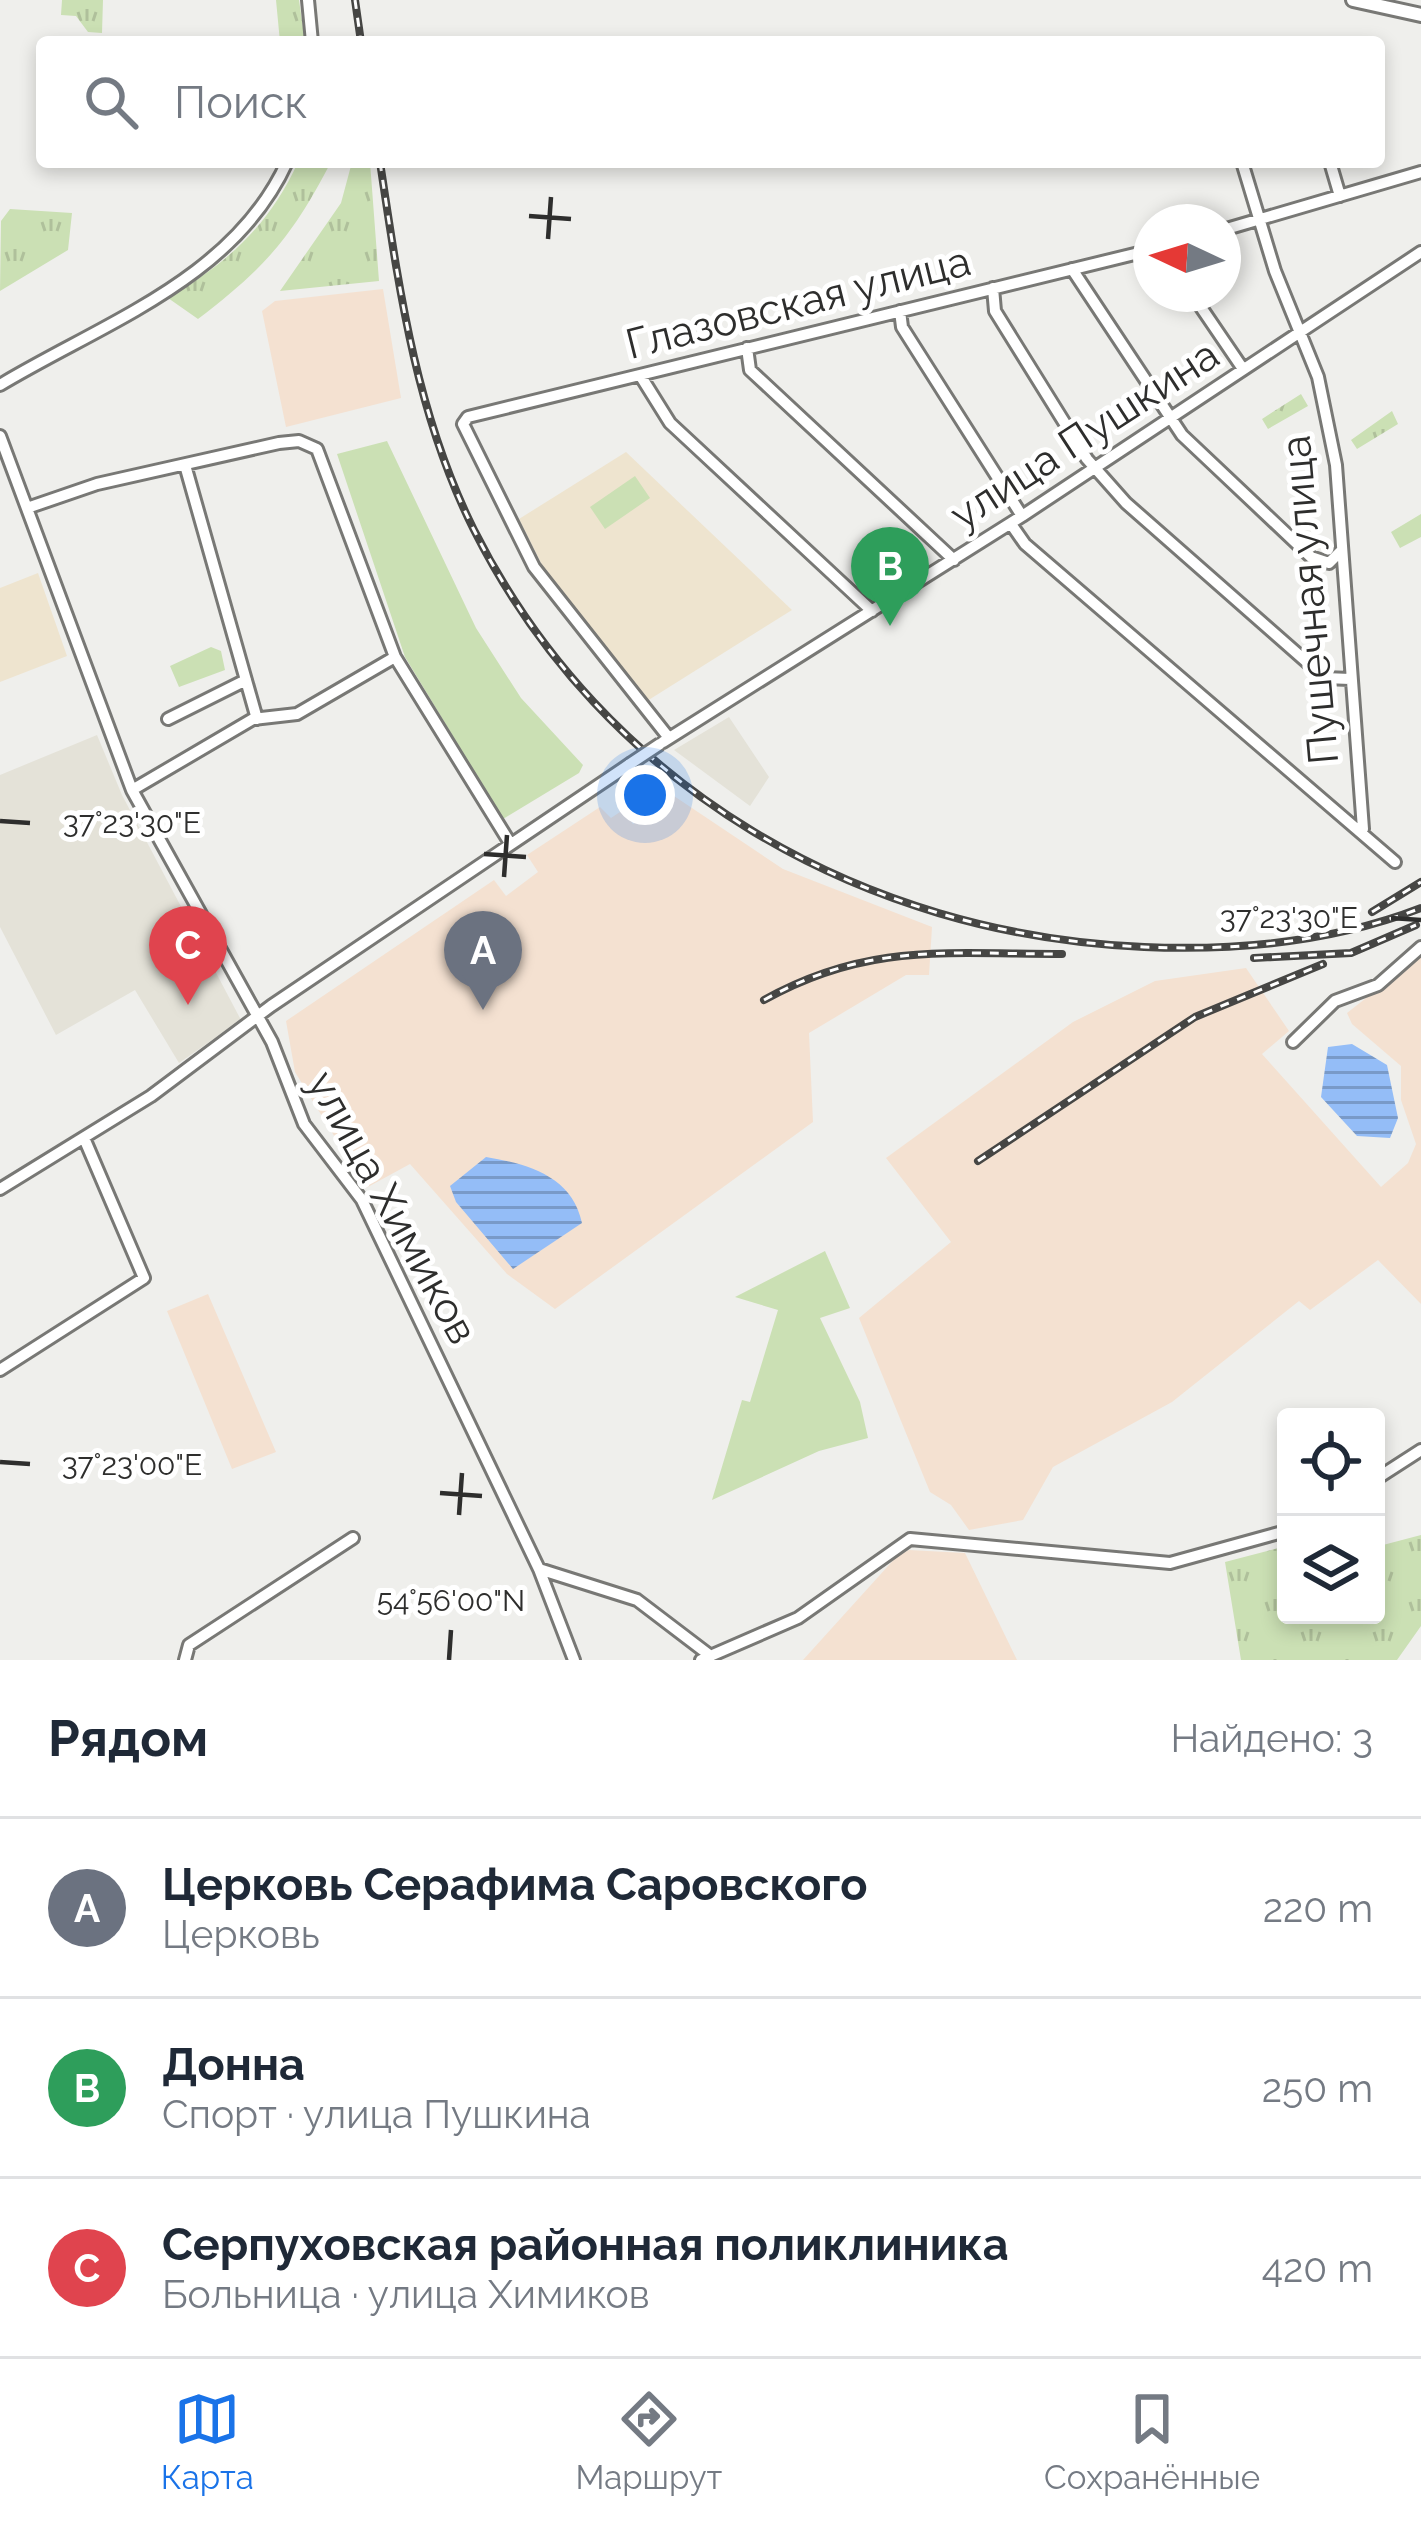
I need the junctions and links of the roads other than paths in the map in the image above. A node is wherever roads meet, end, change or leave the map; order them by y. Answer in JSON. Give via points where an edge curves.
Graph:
{"nodes":[{"id":1,"x":308,"y":0,"type":"edge"},
{"id":2,"x":1353,"y":0,"type":"edge"},
{"id":3,"x":1421,"y":15,"type":"edge"},
{"id":4,"x":312,"y":36,"type":"edge"},
{"id":5,"x":283,"y":168,"type":"edge"},
{"id":6,"x":1244,"y":168,"type":"edge"},
{"id":7,"x":1332,"y":168,"type":"edge"},
{"id":8,"x":1421,"y":172,"type":"edge"},
{"id":9,"x":1340,"y":196,"type":"junction"},
{"id":10,"x":1261,"y":220,"type":"junction"},
{"id":11,"x":1241,"y":225,"type":"edge"},
{"id":12,"x":1421,"y":252,"type":"edge"},
{"id":13,"x":1133,"y":254,"type":"edge"},
{"id":14,"x":1072,"y":269,"type":"junction"},
{"id":15,"x":994,"y":288,"type":"junction"},
{"id":16,"x":900,"y":311,"type":"junction"},
{"id":17,"x":1204,"y":312,"type":"edge"},
{"id":18,"x":1302,"y":329,"type":"junction"},
{"id":19,"x":747,"y":348,"type":"junction"},
{"id":20,"x":1243,"y":369,"type":"junction"},
{"id":21,"x":640,"y":375,"type":"junction"},
{"id":22,"x":0,"y":385,"type":"edge"},
{"id":23,"x":1170,"y":418,"type":"junction"},
{"id":24,"x":0,"y":436,"type":"edge"},
{"id":25,"x":185,"y":465,"type":"junction"},
{"id":26,"x":1096,"y":467,"type":"junction"},
{"id":27,"x":30,"y":507,"type":"junction"},
{"id":28,"x":1017,"y":520,"type":"junction"},
{"id":29,"x":1340,"y":552,"type":"junction"},
{"id":30,"x":954,"y":560,"type":"junction"},
{"id":31,"x":872,"y":611,"type":"junction"},
{"id":32,"x":395,"y":657,"type":"junction"},
{"id":33,"x":1350,"y":679,"type":"junction"},
{"id":34,"x":246,"y":680,"type":"junction"},
{"id":35,"x":257,"y":718,"type":"junction"},
{"id":36,"x":168,"y":719,"type":"dead end"},
{"id":37,"x":664,"y":741,"type":"junction"},
{"id":38,"x":133,"y":790,"type":"junction"},
{"id":39,"x":1363,"y":829,"type":"junction"},
{"id":40,"x":510,"y":843,"type":"junction"},
{"id":41,"x":1396,"y":862,"type":"dead end"},
{"id":42,"x":1421,"y":947,"type":"edge"},
{"id":43,"x":258,"y":1018,"type":"junction"},
{"id":44,"x":1293,"y":1042,"type":"dead end"},
{"id":45,"x":84,"y":1138,"type":"junction"},
{"id":46,"x":0,"y":1189,"type":"edge"},
{"id":47,"x":0,"y":1370,"type":"edge"},
{"id":48,"x":1421,"y":1450,"type":"edge"},
{"id":49,"x":1385,"y":1473,"type":"edge"},
{"id":50,"x":1277,"y":1533,"type":"edge"},
{"id":51,"x":353,"y":1538,"type":"dead end"},
{"id":52,"x":538,"y":1569,"type":"junction"},
{"id":53,"x":705,"y":1657,"type":"edge"},
{"id":54,"x":184,"y":1660,"type":"edge"},
{"id":55,"x":574,"y":1660,"type":"edge"}],
"edges":[{"from":1,"to":4,"type":"street"},
{"from":2,"to":3,"type":"main road"},
{"from":5,"to":22,"type":"street","via":[[253,219],[210,262]]},
{"from":6,"to":10,"type":"street","name":"Пушечная улица"},
{"from":7,"to":9,"type":"street"},
{"from":8,"to":9,"type":"street"},
{"from":9,"to":10,"type":"street"},
{"from":10,"to":11,"type":"street"},
{"from":10,"to":18,"type":"street","name":"Пушечная улица"},
{"from":12,"to":18,"type":"street","name":"улица Пушкина"},
{"from":13,"to":14,"type":"street","name":"Глазовская улица"},
{"from":14,"to":15,"type":"street","name":"Глазовская улица"},
{"from":14,"to":23,"type":"street"},
{"from":15,"to":16,"type":"street","name":"Глазовская улица"},
{"from":15,"to":26,"type":"street","via":[[995,311]]},
{"from":16,"to":19,"type":"street","name":"Глазовская улица"},
{"from":16,"to":28,"type":"street","via":[[902,327]]},
{"from":17,"to":20,"type":"street"},
{"from":18,"to":20,"type":"street","name":"улица Пушкина"},
{"from":18,"to":29,"type":"street","name":"Пушечная улица","via":[[1336,461]]},
{"from":19,"to":21,"type":"street","name":"Глазовская улица"},
{"from":19,"to":30,"type":"street","via":[[750,370]]},
{"from":20,"to":23,"type":"street","name":"улица Пушкина"},
{"from":21,"to":31,"type":"street","via":[[670,423]]},
{"from":21,"to":37,"type":"street","name":"Глазовская улица","via":[[464,424],[526,556]]},
{"from":23,"to":26,"type":"street","name":"улица Пушкина"},
{"from":23,"to":29,"type":"street","via":[[1310,557],[1329,562]]},
{"from":24,"to":27,"type":"street","name":"улица Химиков"},
{"from":25,"to":27,"type":"street"},
{"from":25,"to":32,"type":"street","via":[[279,443],[316,449]]},
{"from":25,"to":34,"type":"street"},
{"from":26,"to":28,"type":"street","name":"улица Пушкина"},
{"from":26,"to":33,"type":"street","via":[[1126,503],[1325,678]]},
{"from":27,"to":38,"type":"street","name":"улица Химиков"},
{"from":28,"to":30,"type":"street","name":"улица Пушкина"},
{"from":28,"to":39,"type":"street","via":[[1025,544]]},
{"from":29,"to":33,"type":"street","name":"Пушечная улица"},
{"from":30,"to":31,"type":"street","name":"улица Пушкина"},
{"from":31,"to":37,"type":"street","name":"улица Пушкина"},
{"from":32,"to":35,"type":"street","via":[[297,714]]},
{"from":32,"to":40,"type":"street"},
{"from":33,"to":39,"type":"street","name":"Пушечная улица"},
{"from":34,"to":35,"type":"street"},
{"from":34,"to":36,"type":"street"},
{"from":35,"to":38,"type":"street"},
{"from":37,"to":40,"type":"street","name":"улица Пушкина","bridge":true},
{"from":38,"to":43,"type":"street","name":"улица Химиков"},
{"from":39,"to":41,"type":"street"},
{"from":40,"to":43,"type":"street"},
{"from":42,"to":44,"type":"street","via":[[1378,985],[1335,1001]]},
{"from":43,"to":45,"type":"street"},
{"from":43,"to":52,"type":"street","name":"улица Химиков","via":[[304,1124],[362,1200]]},
{"from":45,"to":46,"type":"street"},
{"from":45,"to":47,"type":"street","via":[[143,1278]]},
{"from":48,"to":49,"type":"street"},
{"from":50,"to":53,"type":"street","via":[[1170,1563],[910,1539],[798,1618]]},
{"from":51,"to":54,"type":"street","via":[[189,1645]]},
{"from":52,"to":53,"type":"street","via":[[637,1600]]},
{"from":52,"to":55,"type":"street","name":"улица Химиков"}]}
